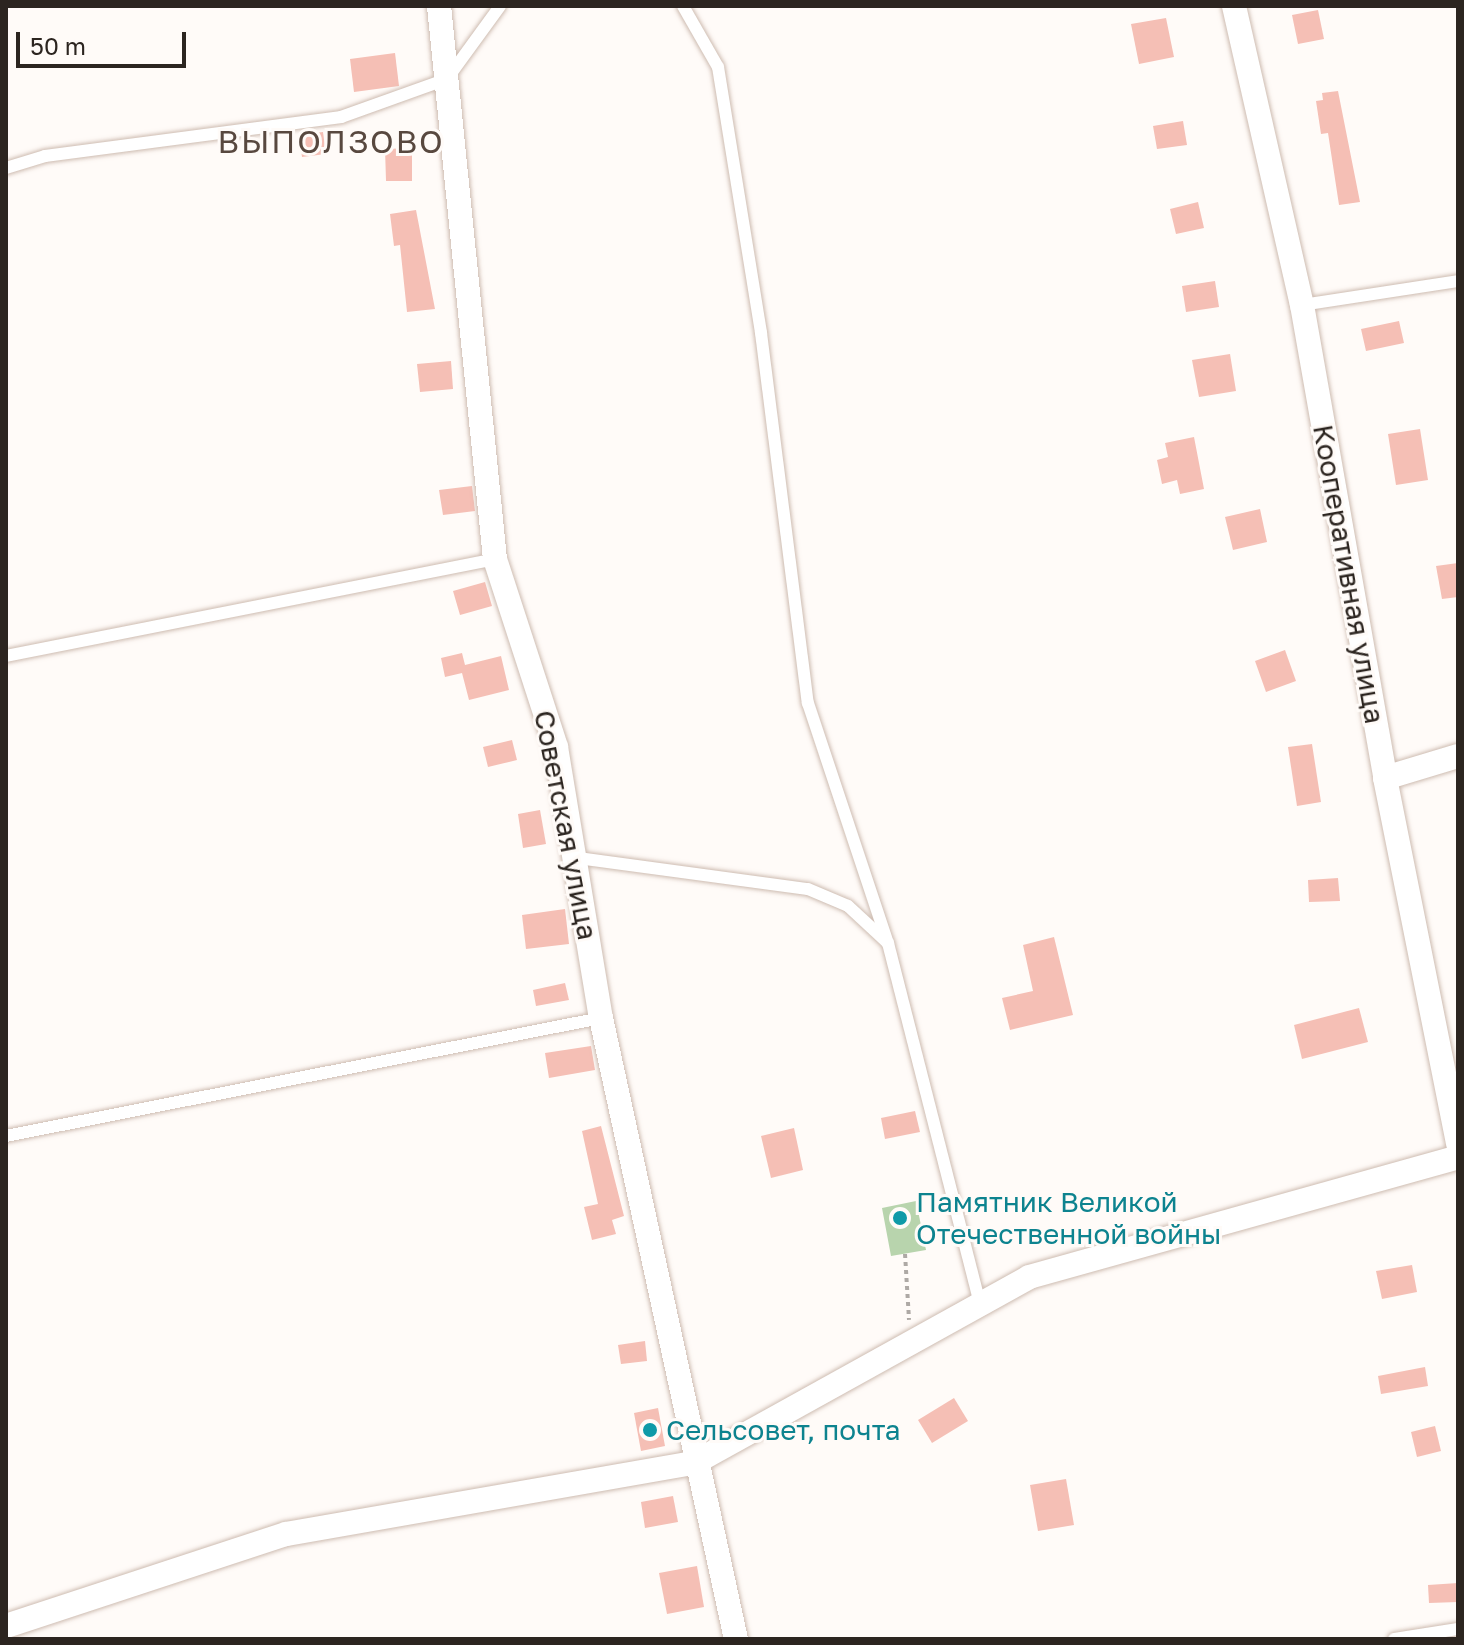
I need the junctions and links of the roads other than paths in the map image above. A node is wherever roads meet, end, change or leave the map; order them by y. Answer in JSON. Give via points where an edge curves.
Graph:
{"nodes":[{"id":1,"x":439,"y":6,"type":"edge"},
{"id":2,"x":500,"y":6,"type":"edge"},
{"id":3,"x":683,"y":6,"type":"edge"},
{"id":4,"x":1234,"y":6,"type":"edge"},
{"id":5,"x":447,"y":79,"type":"junction"},
{"id":6,"x":6,"y":168,"type":"edge"},
{"id":7,"x":1458,"y":281,"type":"edge"},
{"id":8,"x":1302,"y":305,"type":"junction"},
{"id":9,"x":495,"y":559,"type":"junction"},
{"id":10,"x":6,"y":656,"type":"edge"},
{"id":11,"x":1458,"y":756,"type":"edge"},
{"id":12,"x":1385,"y":778,"type":"junction"},
{"id":13,"x":578,"y":858,"type":"junction"},
{"id":14,"x":888,"y":943,"type":"junction"},
{"id":15,"x":601,"y":1018,"type":"junction"},
{"id":16,"x":6,"y":1136,"type":"edge"},
{"id":17,"x":1458,"y":1144,"type":"edge"},
{"id":18,"x":1458,"y":1157,"type":"edge"},
{"id":19,"x":980,"y":1304,"type":"junction"},
{"id":20,"x":694,"y":1463,"type":"junction"},
{"id":21,"x":6,"y":1626,"type":"edge"},
{"id":22,"x":1458,"y":1629,"type":"edge"},
{"id":23,"x":736,"y":1639,"type":"edge"},
{"id":24,"x":1394,"y":1639,"type":"edge"}],
"edges":[{"from":1,"to":5,"type":"street","name":"Советская улица"},
{"from":2,"to":5,"type":"lane"},
{"from":3,"to":14,"type":"lane","via":[[718,67],[761,333],[808,703]]},
{"from":4,"to":8,"type":"street","name":"Кооперативная улица"},
{"from":5,"to":6,"type":"lane","via":[[341,117],[45,156]]},
{"from":5,"to":9,"type":"street","name":"Советская улица"},
{"from":7,"to":8,"type":"lane"},
{"from":8,"to":12,"type":"street","name":"Кооперативная улица"},
{"from":9,"to":10,"type":"lane"},
{"from":9,"to":13,"type":"street","name":"Советская улица","via":[[556,747]]},
{"from":11,"to":12,"type":"street"},
{"from":12,"to":17,"type":"street","name":"Кооперативная улица"},
{"from":13,"to":14,"type":"lane","via":[[808,889],[848,906]]},
{"from":13,"to":15,"type":"street","name":"Советская улица"},
{"from":14,"to":19,"type":"lane"},
{"from":15,"to":16,"type":"lane"},
{"from":15,"to":20,"type":"street","name":"Советская улица"},
{"from":18,"to":19,"type":"street","via":[[1029,1277]]},
{"from":19,"to":20,"type":"street"},
{"from":20,"to":21,"type":"street","via":[[286,1534]]},
{"from":20,"to":23,"type":"street","name":"Советская улица"},
{"from":22,"to":24,"type":"lane"}]}
